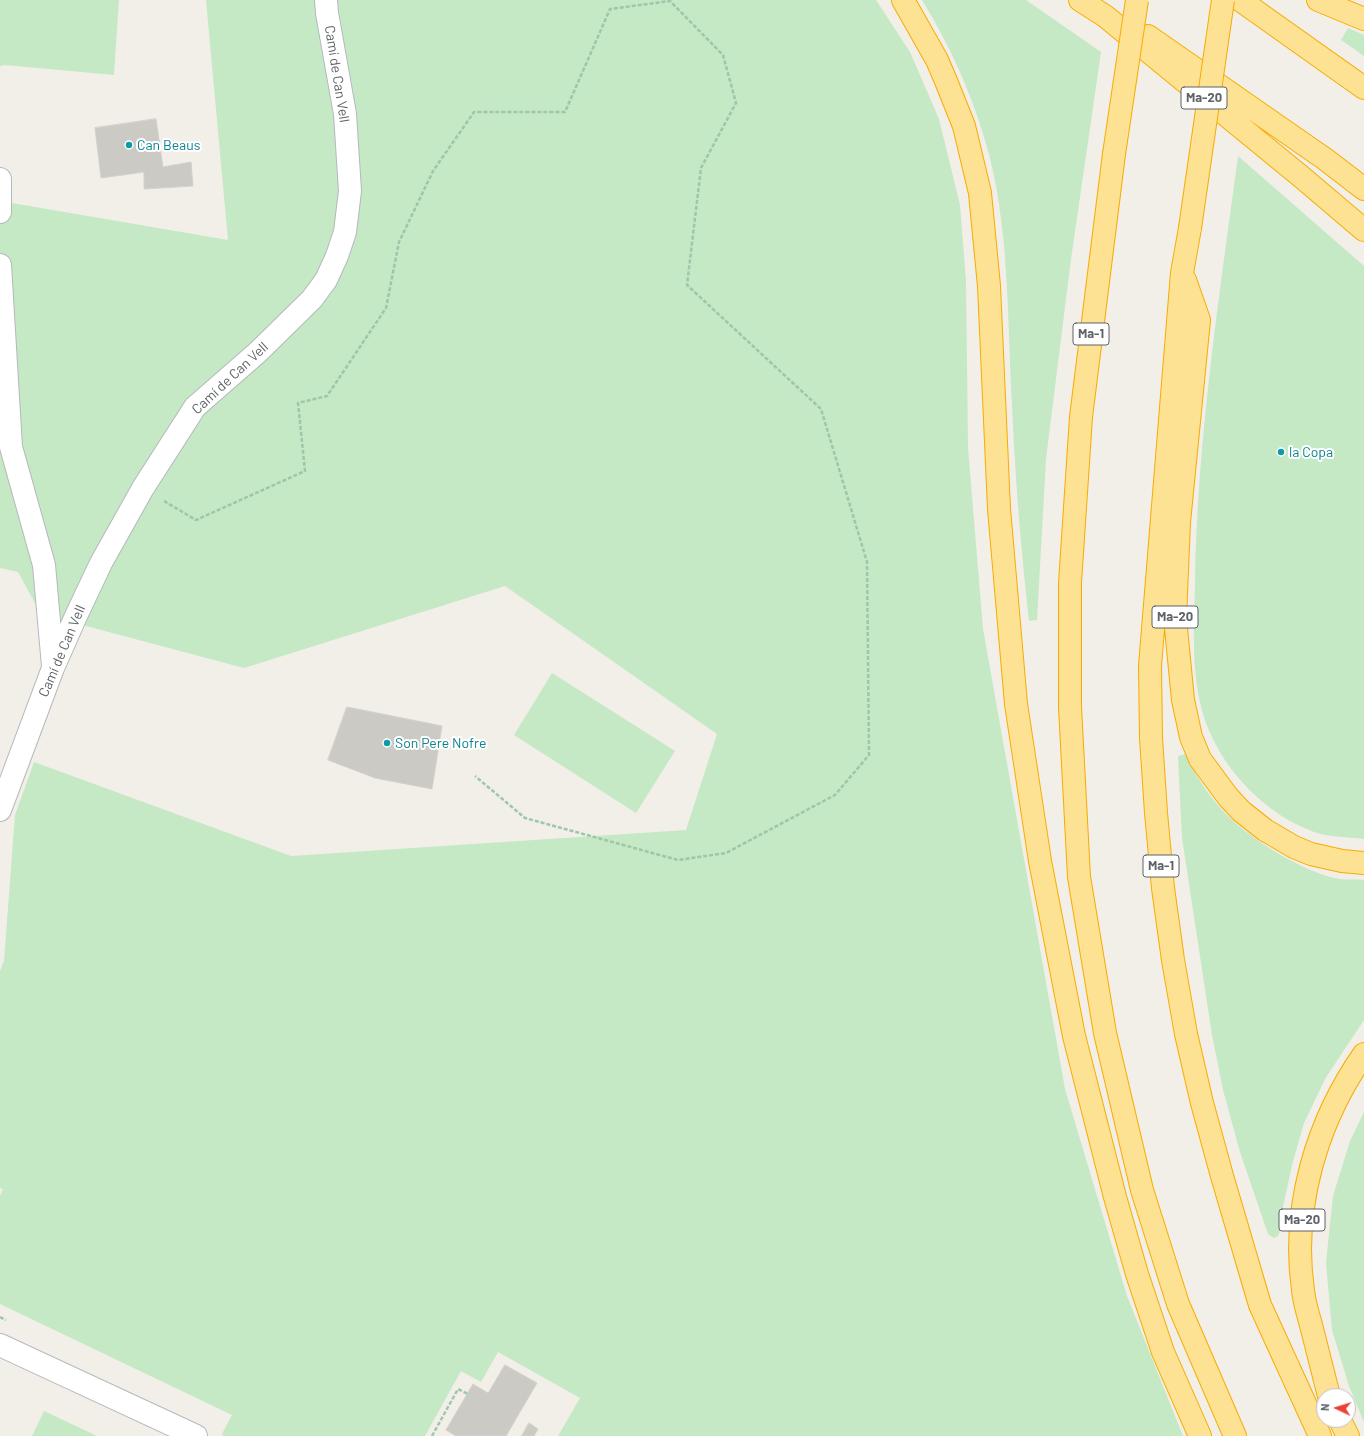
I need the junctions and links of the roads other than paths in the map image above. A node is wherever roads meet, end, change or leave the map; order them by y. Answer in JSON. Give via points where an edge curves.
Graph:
{"nodes":[{"id":1,"x":326,"y":0,"type":"edge"},
{"id":2,"x":903,"y":0,"type":"edge"},
{"id":3,"x":1080,"y":0,"type":"edge"},
{"id":4,"x":1137,"y":0,"type":"edge"},
{"id":5,"x":1223,"y":0,"type":"edge"},
{"id":6,"x":1240,"y":0,"type":"edge"},
{"id":7,"x":1318,"y":0,"type":"edge"},
{"id":8,"x":1105,"y":16,"type":"junction"},
{"id":9,"x":1364,"y":19,"type":"edge"},
{"id":10,"x":1364,"y":88,"type":"edge"},
{"id":11,"x":0,"y":179,"type":"edge"},
{"id":12,"x":1364,"y":189,"type":"edge"},
{"id":13,"x":0,"y":212,"type":"edge"},
{"id":14,"x":1364,"y":230,"type":"edge"},
{"id":15,"x":0,"y":264,"type":"edge"},
{"id":16,"x":1182,"y":273,"type":"junction"},
{"id":17,"x":53,"y":668,"type":"junction"},
{"id":18,"x":0,"y":810,"type":"edge"},
{"id":19,"x":1364,"y":863,"type":"edge"},
{"id":20,"x":1364,"y":1054,"type":"edge"},
{"id":21,"x":0,"y":1345,"type":"edge"},
{"id":22,"x":1327,"y":1388,"type":"edge"},
{"id":23,"x":196,"y":1436,"type":"edge"},
{"id":24,"x":1200,"y":1436,"type":"edge"},
{"id":25,"x":1235,"y":1436,"type":"edge"},
{"id":26,"x":1320,"y":1436,"type":"edge"}],
"edges":[{"from":1,"to":17,"type":"street","name":"Camí de Can Vell","via":[[345,114],[350,191],[346,232],[337,256],[326,280],[312,299],[284,328],[195,407],[143,488],[100,563]]},
{"from":2,"to":24,"type":"highway","via":[[946,81],[966,133],[980,193],[989,286],[1000,516],[1016,704],[1040,861],[1074,1036],[1137,1274],[1163,1352]]},
{"from":3,"to":8,"type":"highway","number":"Ma-20"},
{"from":4,"to":25,"type":"highway","number":"Ma-1","bridge":true,"via":[[1114,154],[1081,417],[1070,583],[1070,715],[1079,878],[1105,1033],[1142,1190],[1178,1304]]},
{"from":5,"to":16,"type":"highway","number":"Ma-1","bridge":true},
{"from":6,"to":10,"type":"highway"},
{"from":7,"to":9,"type":"highway"},
{"from":8,"to":12,"type":"highway","via":[[1154,39]]},
{"from":8,"to":14,"type":"highway","number":"Ma-20"},
{"from":11,"to":13,"type":"street"},
{"from":15,"to":17,"type":"street","via":[[11,447],[44,564]]},
{"from":16,"to":19,"type":"highway","number":"Ma-20","via":[[1199,320],[1179,522],[1175,618],[1183,700],[1190,737],[1200,759],[1218,785],[1241,811],[1259,826],[1311,854]]},
{"from":16,"to":26,"type":"highway","number":"Ma-1","via":[[1150,666],[1156,813],[1163,888],[1186,1034],[1222,1176],[1260,1305]]},
{"from":17,"to":18,"type":"street","name":"Camí de Can Vell"},
{"from":20,"to":22,"type":"highway","number":"Ma-20","via":[[1341,1089],[1324,1130],[1304,1196],[1300,1236],[1303,1290]]},
{"from":21,"to":23,"type":"street"}]}
